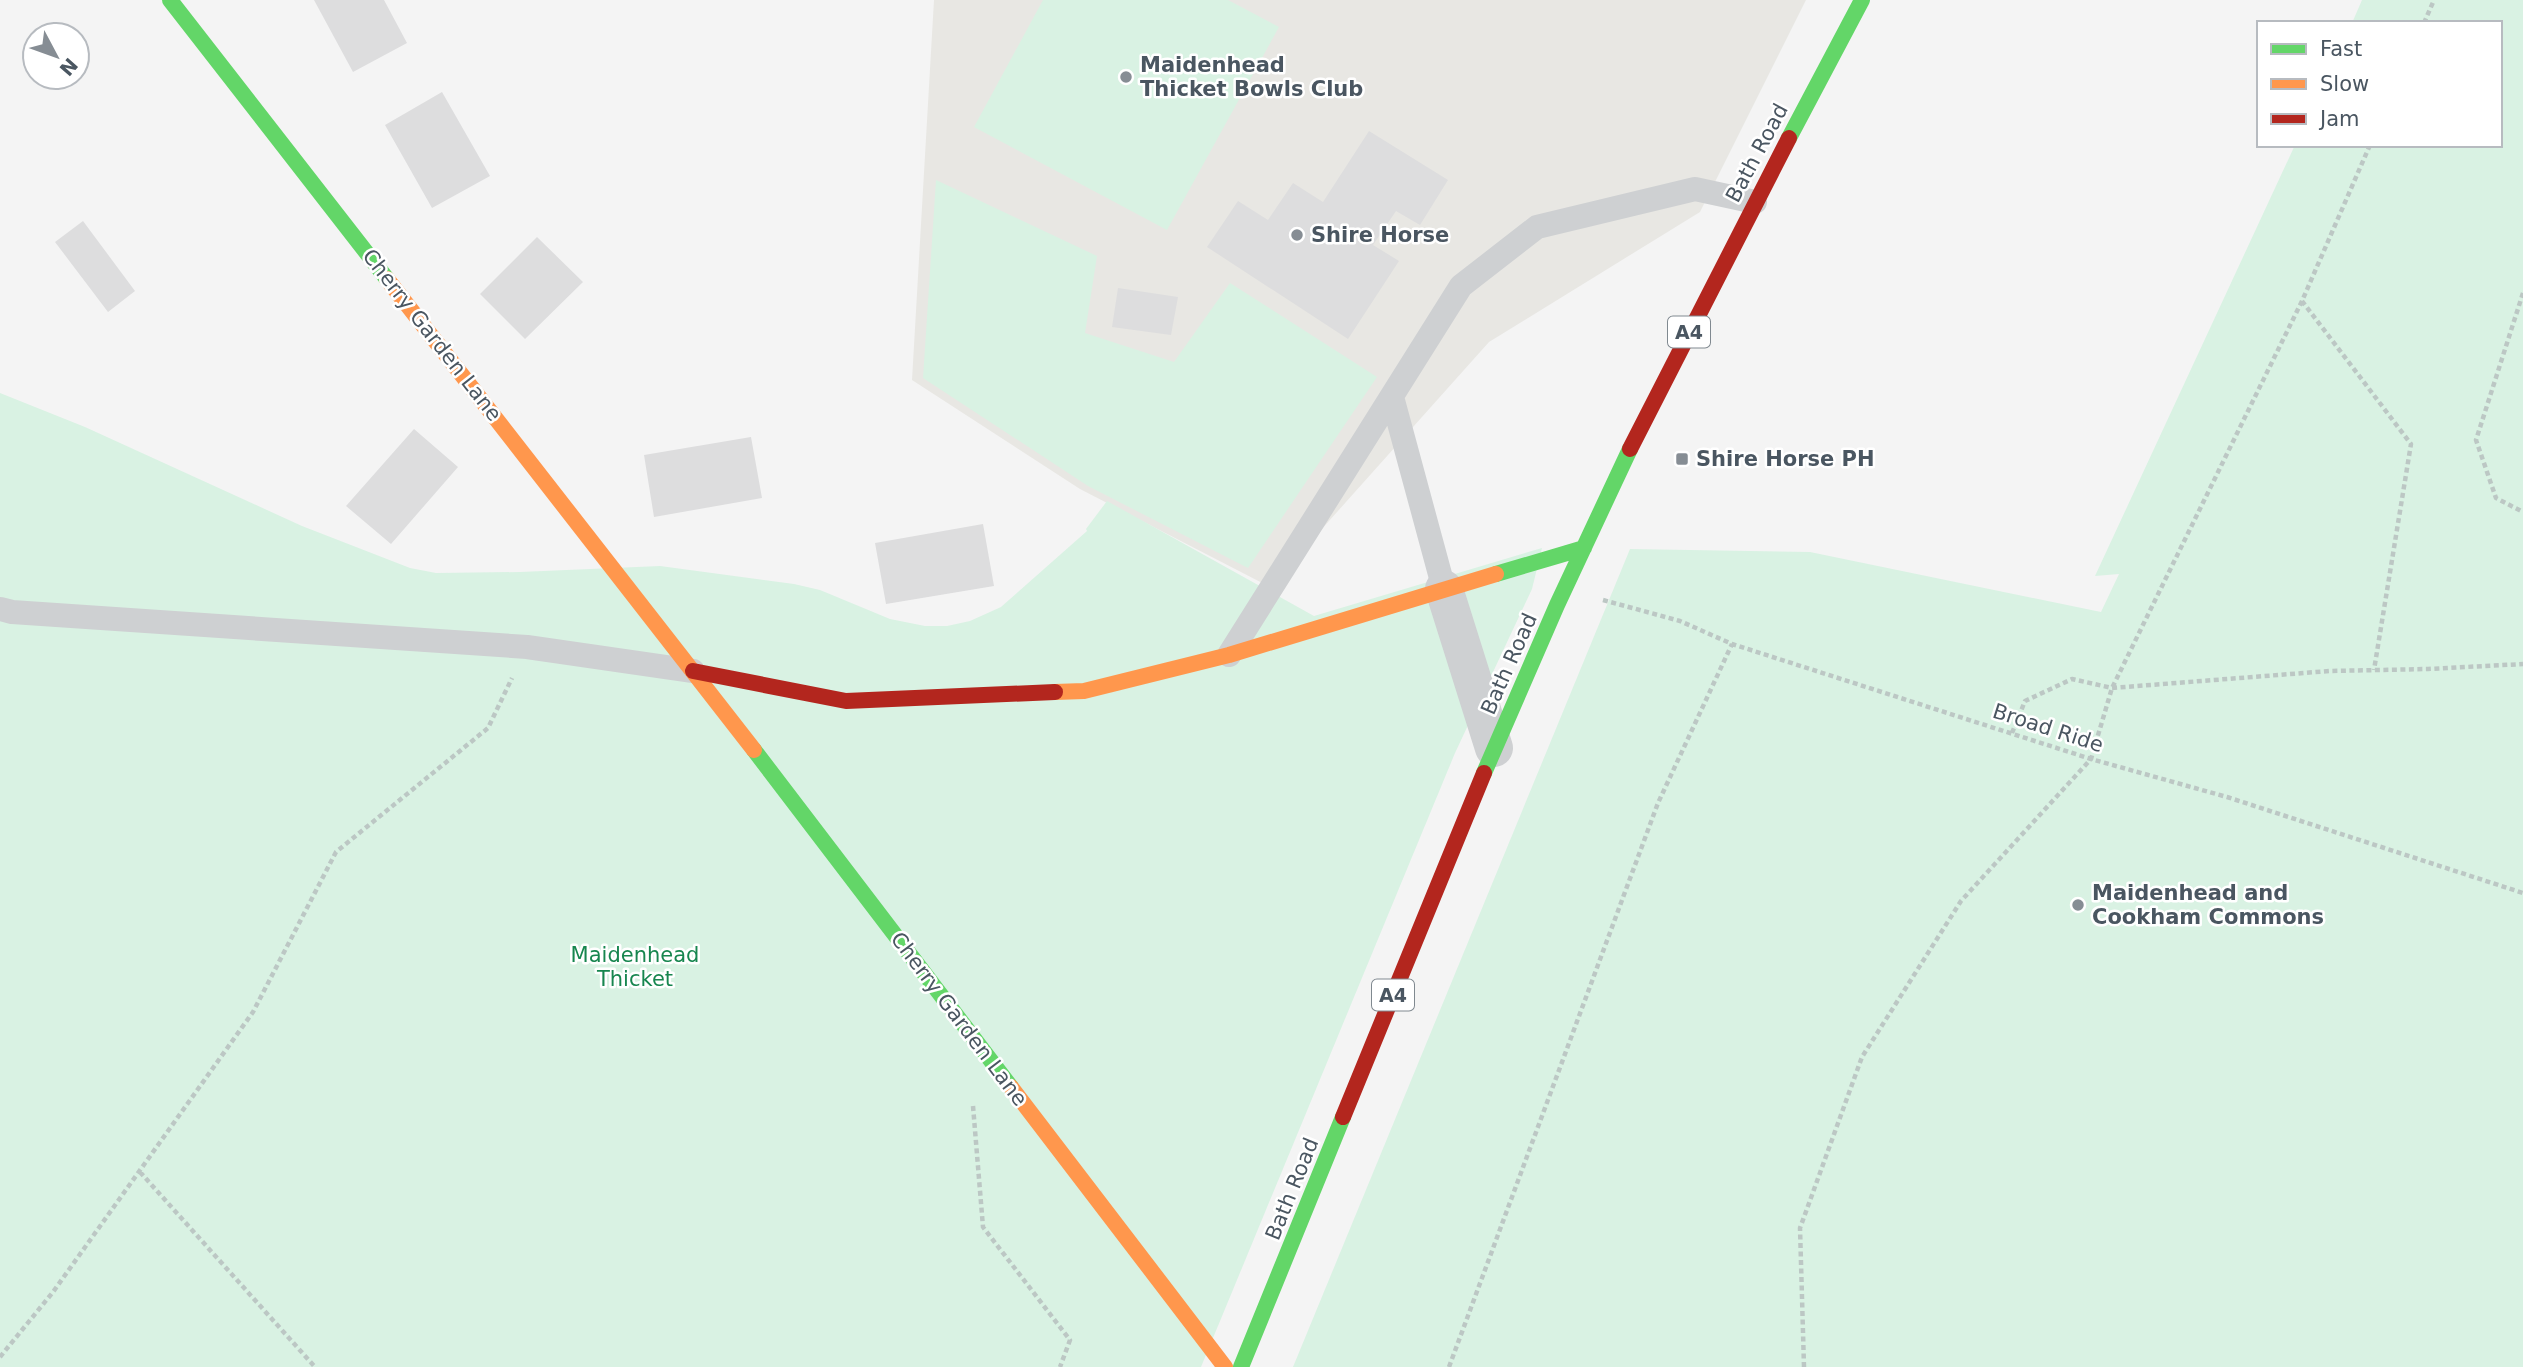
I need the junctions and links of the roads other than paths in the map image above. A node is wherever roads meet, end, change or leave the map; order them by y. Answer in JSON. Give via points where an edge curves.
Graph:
{"nodes":[{"id":1,"x":170,"y":0,"type":"edge"},
{"id":2,"x":1862,"y":0,"type":"edge"},
{"id":3,"x":1755,"y":202,"type":"junction"},
{"id":4,"x":1392,"y":397,"type":"junction"},
{"id":5,"x":1584,"y":548,"type":"junction"},
{"id":6,"x":1444,"y":589,"type":"junction"},
{"id":7,"x":0,"y":609,"type":"edge"},
{"id":8,"x":1228,"y":655,"type":"junction"},
{"id":9,"x":693,"y":671,"type":"junction"},
{"id":10,"x":1494,"y":748,"type":"junction"},
{"id":11,"x":1225,"y":1367,"type":"edge"},
{"id":12,"x":1241,"y":1367,"type":"edge"}],
"edges":[{"from":1,"to":9,"type":"street","name":"Cherry Garden Lane"},
{"from":2,"to":3,"type":"street","name":"Bath Road","number":"A4"},
{"from":3,"to":4,"type":"lane","via":[[1695,189],[1537,227],[1461,286]]},
{"from":3,"to":5,"type":"street","name":"Bath Road","number":"A4"},
{"from":4,"to":6,"type":"lane"},
{"from":4,"to":8,"type":"lane"},
{"from":5,"to":6,"type":"street"},
{"from":5,"to":10,"type":"street","name":"Bath Road","number":"A4"},
{"from":6,"to":8,"type":"street"},
{"from":6,"to":10,"type":"street"},
{"from":7,"to":9,"type":"lane","via":[[527,646]]},
{"from":8,"to":9,"type":"street","via":[[1084,691],[846,701]]},
{"from":9,"to":11,"type":"street","name":"Cherry Garden Lane"},
{"from":10,"to":12,"type":"street","name":"Bath Road","number":"A4"}]}
